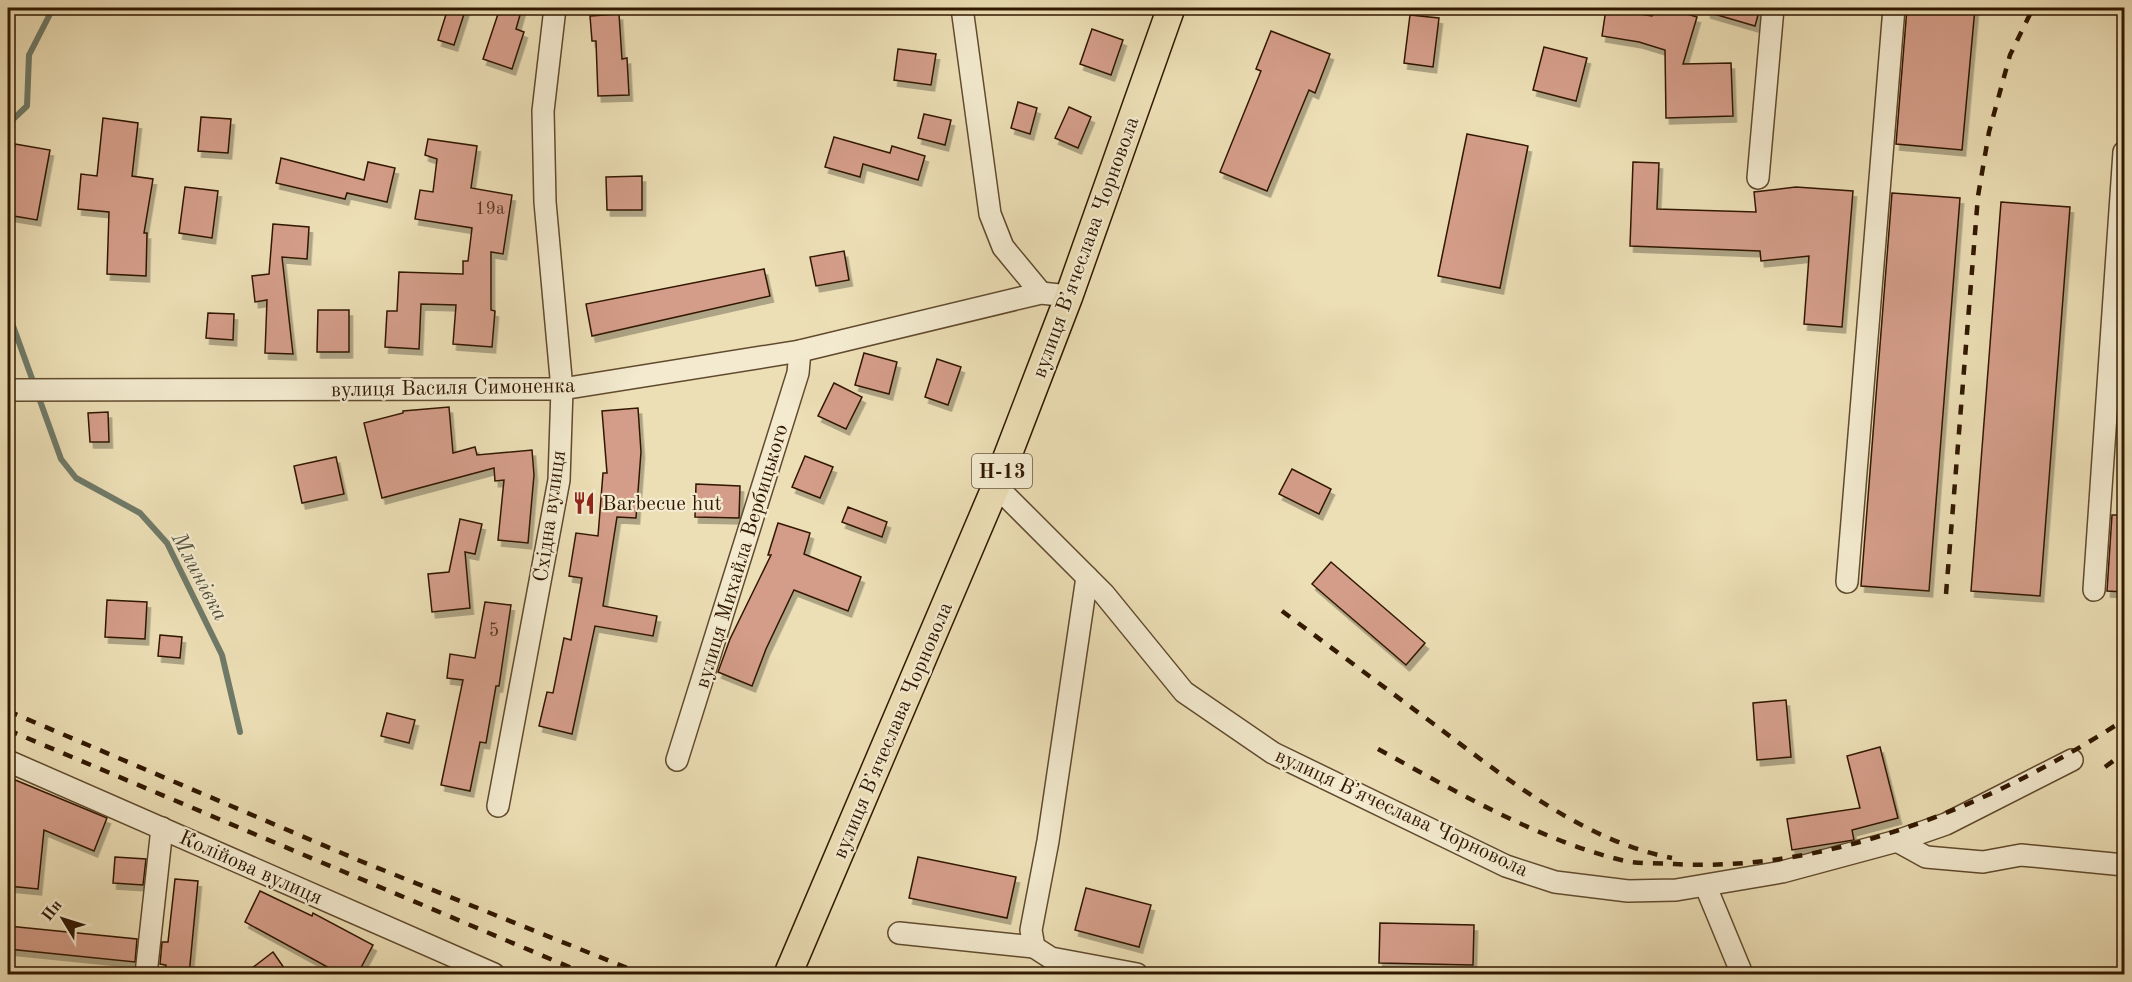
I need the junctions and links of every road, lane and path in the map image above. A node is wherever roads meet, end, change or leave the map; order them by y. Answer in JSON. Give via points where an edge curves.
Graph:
{"nodes":[{"id":1,"x":555,"y":8,"type":"edge"},
{"id":2,"x":962,"y":8,"type":"edge"},
{"id":3,"x":1171,"y":8,"type":"edge"},
{"id":4,"x":1773,"y":8,"type":"edge"},
{"id":5,"x":1894,"y":8,"type":"edge"},
{"id":6,"x":2124,"y":152,"type":"edge"},
{"id":7,"x":1758,"y":178,"type":"dead end"},
{"id":8,"x":1041,"y":293,"type":"junction"},
{"id":9,"x":1069,"y":296,"type":"junction"},
{"id":10,"x":800,"y":351,"type":"junction"},
{"id":11,"x":562,"y":388,"type":"junction"},
{"id":12,"x":11,"y":390,"type":"edge"},
{"id":13,"x":996,"y":486,"type":"junction"},
{"id":14,"x":1087,"y":577,"type":"junction"},
{"id":15,"x":1847,"y":582,"type":"dead end"},
{"id":16,"x":2094,"y":590,"type":"dead end"},
{"id":17,"x":8,"y":760,"type":"edge"},
{"id":18,"x":677,"y":760,"type":"dead end"},
{"id":19,"x":2072,"y":760,"type":"dead end"},
{"id":20,"x":498,"y":806,"type":"dead end"},
{"id":21,"x":162,"y":828,"type":"junction"},
{"id":22,"x":1897,"y":841,"type":"junction"},
{"id":23,"x":2124,"y":865,"type":"edge"},
{"id":24,"x":1706,"y":887,"type":"junction"},
{"id":25,"x":899,"y":933,"type":"dead end"},
{"id":26,"x":1034,"y":947,"type":"junction"},
{"id":27,"x":146,"y":975,"type":"edge"},
{"id":28,"x":494,"y":975,"type":"edge"},
{"id":29,"x":788,"y":975,"type":"edge"},
{"id":30,"x":1137,"y":975,"type":"edge"},
{"id":31,"x":1742,"y":975,"type":"edge"}],
"edges":[{"from":1,"to":11,"type":"street","name":"Східна вулиця","via":[[543,111],[545,202]]},
{"from":2,"to":8,"type":"street","via":[[990,214],[1003,247]]},
{"from":3,"to":9,"type":"main road","name":"вулиця Вʼячеслава Чорновола","number":"Н-13"},
{"from":4,"to":7,"type":"street"},
{"from":5,"to":15,"type":"street"},
{"from":6,"to":16,"type":"street"},
{"from":8,"to":9,"type":"street","name":"вулиця Василя Симоненка"},
{"from":8,"to":10,"type":"street","name":"вулиця Василя Симоненка"},
{"from":9,"to":13,"type":"main road","name":"вулиця Вʼячеслава Чорновола","number":"Н-13"},
{"from":10,"to":11,"type":"street","name":"вулиця Василя Симоненка"},
{"from":10,"to":18,"type":"street","name":"вулиця Михайла Вербицького","via":[[798,373]]},
{"from":11,"to":12,"type":"street","name":"вулиця Василя Симоненка"},
{"from":11,"to":20,"type":"street","name":"Східна вулиця","via":[[559,480]]},
{"from":13,"to":14,"type":"street","name":"вулиця Вʼячеслава Чорновола"},
{"from":13,"to":29,"type":"main road","name":"вулиця Вʼячеслава Чорновола","number":"Н-13"},
{"from":14,"to":24,"type":"street","name":"вулиця Вʼячеслава Чорновола","via":[[1184,692],[1273,753],[1506,866],[1555,882],[1628,891]]},
{"from":14,"to":26,"type":"street","via":[[1031,930]]},
{"from":17,"to":21,"type":"street","name":"Колійова вулиця"},
{"from":19,"to":22,"type":"street","name":"вулиця Вʼячеслава Чорновола","via":[[1946,824]]},
{"from":21,"to":27,"type":"street"},
{"from":21,"to":28,"type":"street","name":"Колійова вулиця"},
{"from":22,"to":23,"type":"street","via":[[1926,857],[1983,862],[2021,855]]},
{"from":22,"to":24,"type":"street","name":"вулиця Вʼячеслава Чорновола","via":[[1782,872]]},
{"from":24,"to":31,"type":"street"},
{"from":25,"to":26,"type":"street"},
{"from":26,"to":30,"type":"street","via":[[1051,958]]}]}
